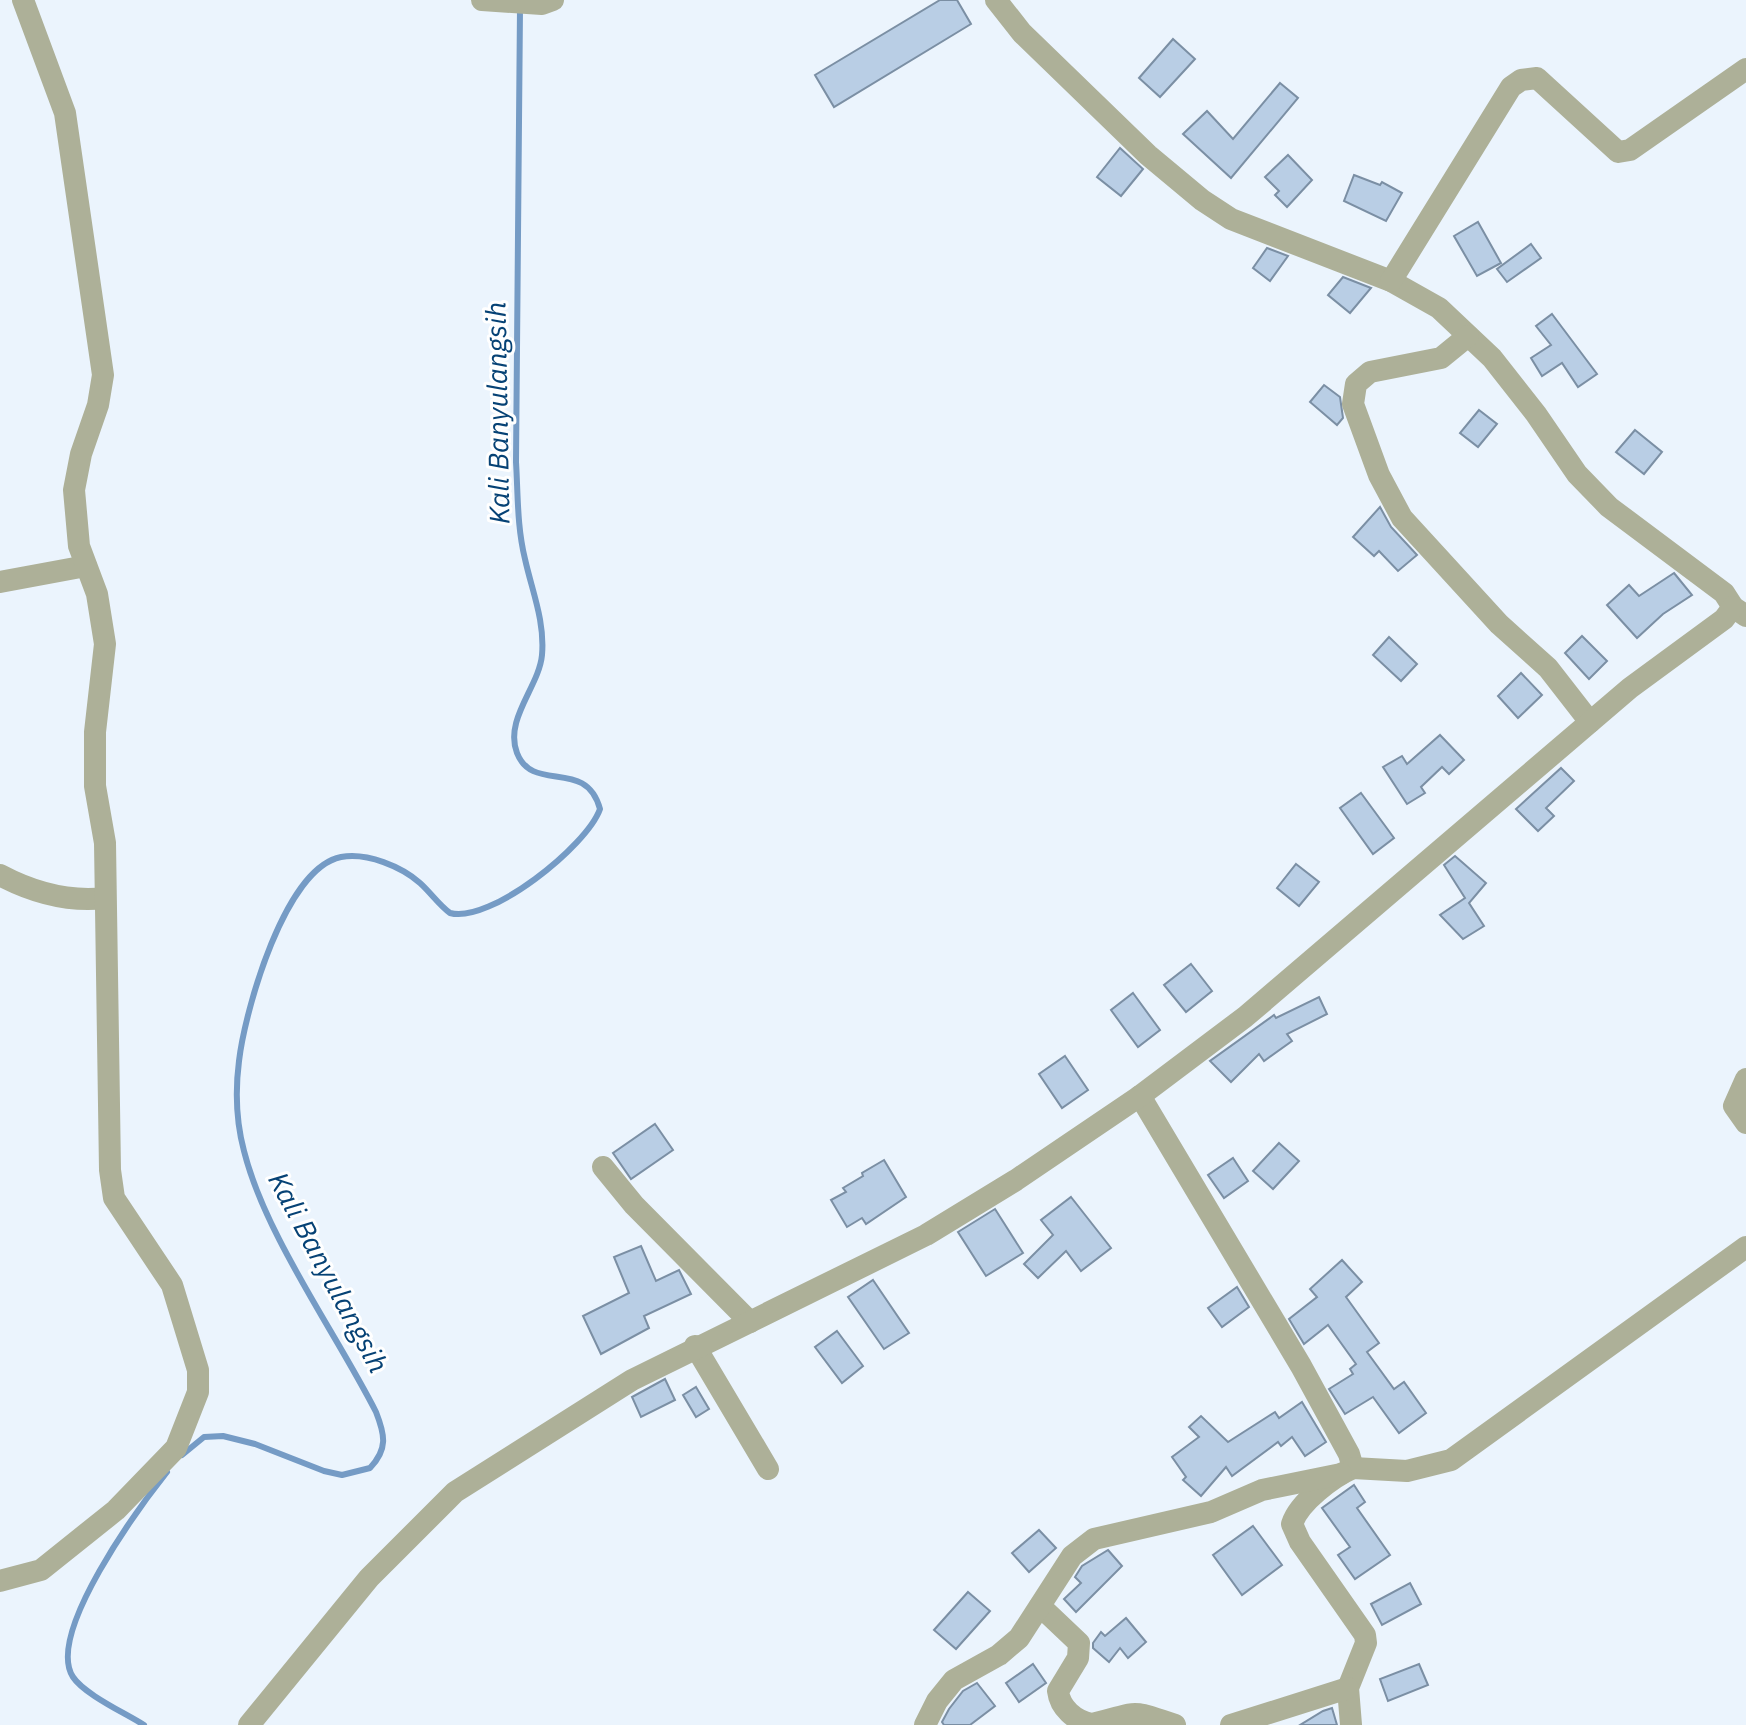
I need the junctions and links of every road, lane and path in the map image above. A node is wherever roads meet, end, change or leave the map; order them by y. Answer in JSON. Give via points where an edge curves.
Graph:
{"nodes":[{"id":1,"x":23,"y":0,"type":"edge"},
{"id":2,"x":996,"y":0,"type":"edge"},
{"id":3,"x":491,"y":2,"type":"edge"},
{"id":4,"x":548,"y":2,"type":"edge"},
{"id":5,"x":1746,"y":69,"type":"edge"},
{"id":6,"x":1391,"y":281,"type":"junction"},
{"id":7,"x":1468,"y":336,"type":"junction"},
{"id":8,"x":86,"y":566,"type":"junction"},
{"id":9,"x":0,"y":582,"type":"edge"},
{"id":10,"x":1740,"y":612,"type":"edge"},
{"id":11,"x":1590,"y":722,"type":"junction"},
{"id":12,"x":0,"y":875,"type":"edge"},
{"id":13,"x":105,"y":898,"type":"junction"},
{"id":14,"x":1746,"y":1079,"type":"edge"},
{"id":15,"x":1140,"y":1096,"type":"junction"},
{"id":16,"x":1746,"y":1123,"type":"edge"},
{"id":17,"x":603,"y":1167,"type":"dead end"},
{"id":18,"x":1746,"y":1247,"type":"edge"},
{"id":19,"x":750,"y":1322,"type":"junction"},
{"id":20,"x":695,"y":1346,"type":"junction"},
{"id":21,"x":768,"y":1469,"type":"dead end"},
{"id":22,"x":1348,"y":1471,"type":"junction"},
{"id":23,"x":0,"y":1581,"type":"edge"},
{"id":24,"x":1040,"y":1606,"type":"junction"},
{"id":25,"x":1348,"y":1688,"type":"junction"},
{"id":26,"x":252,"y":1721,"type":"edge"},
{"id":27,"x":925,"y":1725,"type":"edge"},
{"id":28,"x":1175,"y":1725,"type":"edge"},
{"id":29,"x":1231,"y":1725,"type":"edge"},
{"id":30,"x":1351,"y":1725,"type":"edge"}],
"edges":[{"from":1,"to":8,"type":"street","via":[[65,113],[103,375],[74,490]]},
{"from":2,"to":6,"type":"street","via":[[1022,33],[1202,200],[1231,219]]},
{"from":3,"to":4,"type":"street"},
{"from":5,"to":6,"type":"street","via":[[1630,150],[1618,152],[1537,78],[1521,80],[1511,87]]},
{"from":6,"to":7,"type":"street","via":[[1439,308]]},
{"from":7,"to":10,"type":"street","via":[[1492,358],[1577,474],[1609,507],[1724,593]]},
{"from":7,"to":11,"type":"street","via":[[1441,358],[1370,372],[1356,384],[1353,404],[1379,475],[1402,518],[1499,624],[1548,668]]},
{"from":8,"to":9,"type":"street"},
{"from":8,"to":13,"type":"street","via":[[97,594],[105,644],[95,786],[105,843]]},
{"from":10,"to":11,"type":"street"},
{"from":11,"to":15,"type":"street","via":[[1245,1017]]},
{"from":12,"to":13,"type":"street","via":[[81,901]]},
{"from":13,"to":23,"type":"street","via":[[114,1198],[172,1285],[198,1370],[198,1392],[176,1448],[116,1510],[41,1570]]},
{"from":14,"to":16,"type":"street","via":[[1734,1106]]},
{"from":15,"to":19,"type":"street","via":[[926,1235]]},
{"from":15,"to":22,"type":"street","via":[[1301,1366]]},
{"from":17,"to":19,"type":"street"},
{"from":18,"to":22,"type":"street","via":[[1451,1460],[1407,1471]]},
{"from":19,"to":20,"type":"street"},
{"from":20,"to":21,"type":"street"},
{"from":20,"to":26,"type":"street","via":[[505,1458],[446,1500],[369,1578]]},
{"from":22,"to":24,"type":"street","via":[[1262,1490],[1211,1512],[1094,1539],[1072,1556]]},
{"from":22,"to":25,"type":"street","via":[[1297,1513],[1292,1524],[1365,1635]]},
{"from":24,"to":27,"type":"street","via":[[1019,1638],[954,1680]]},
{"from":24,"to":28,"type":"street","via":[[1079,1643],[1078,1658],[1058,1691],[1064,1708],[1092,1724],[1142,1712]]},
{"from":25,"to":29,"type":"street"},
{"from":25,"to":30,"type":"street"}]}
